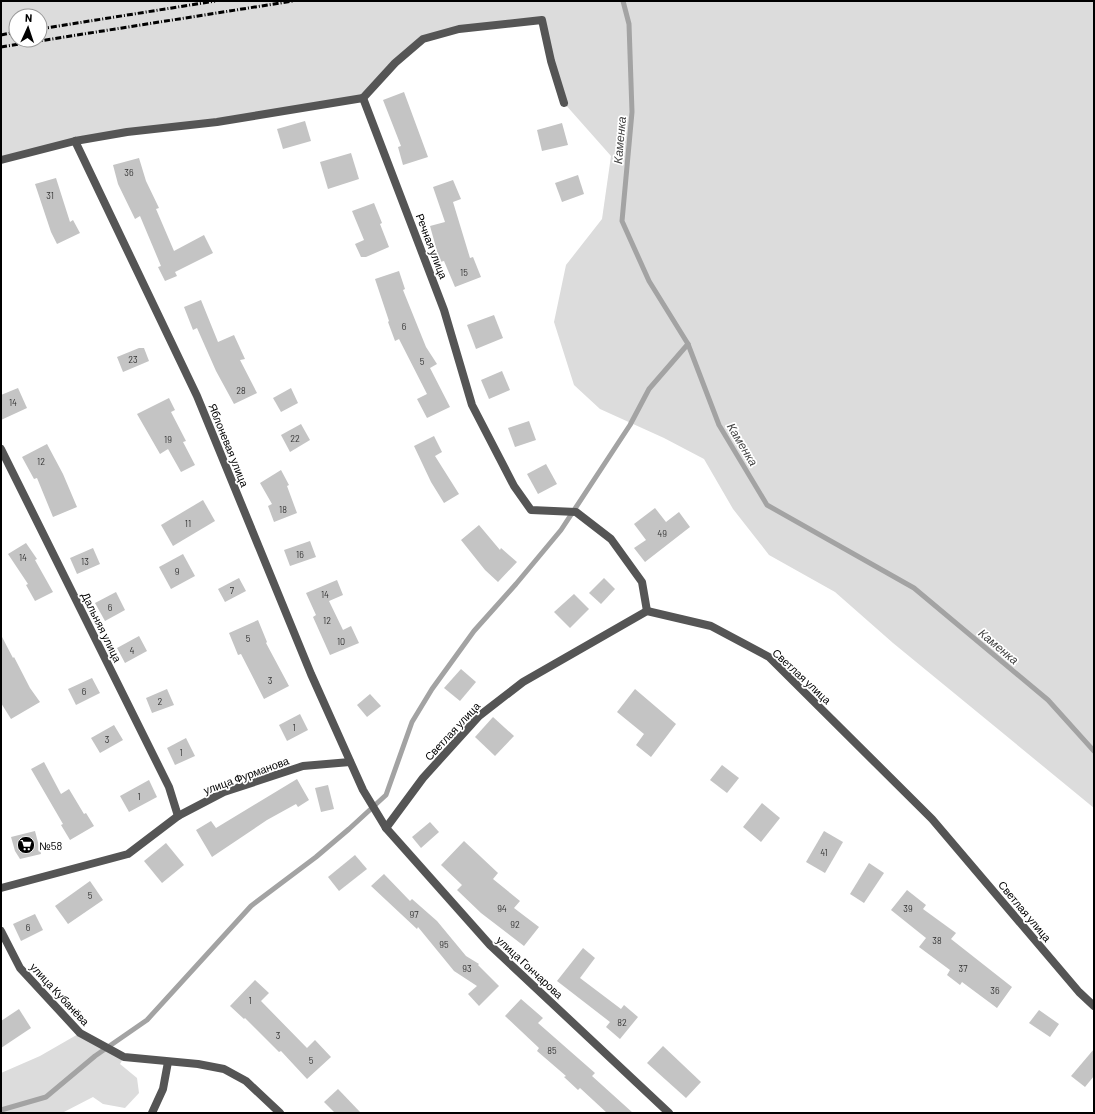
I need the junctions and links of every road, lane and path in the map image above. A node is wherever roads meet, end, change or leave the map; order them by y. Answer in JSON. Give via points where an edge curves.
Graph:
{"nodes":[{"id":1,"x":363,"y":98,"type":"junction"},
{"id":2,"x":564,"y":103,"type":"dead end"},
{"id":3,"x":75,"y":142,"type":"junction"},
{"id":4,"x":1,"y":160,"type":"edge"},
{"id":5,"x":1,"y":449,"type":"edge"},
{"id":6,"x":647,"y":611,"type":"junction"},
{"id":7,"x":350,"y":762,"type":"junction"},
{"id":8,"x":363,"y":790,"type":"joint"},
{"id":9,"x":178,"y":816,"type":"junction"},
{"id":10,"x":386,"y":828,"type":"junction"},
{"id":11,"x":1,"y":888,"type":"edge"},
{"id":12,"x":1,"y":931,"type":"edge"},
{"id":13,"x":1094,"y":1006,"type":"edge"},
{"id":14,"x":168,"y":1062,"type":"junction"},
{"id":15,"x":152,"y":1113,"type":"edge"},
{"id":16,"x":280,"y":1113,"type":"edge"},
{"id":17,"x":669,"y":1113,"type":"edge"}],
"edges":[{"from":1,"to":2,"type":"street","via":[[395,63],[423,39],[459,29],[542,20]]},
{"from":1,"to":3,"type":"street","via":[[217,122],[127,132]]},
{"from":1,"to":6,"type":"street","name":"Речная улица","via":[[444,310],[472,405],[514,486],[531,510],[576,512],[611,539],[642,582]]},
{"from":3,"to":4,"type":"street"},
{"from":3,"to":7,"type":"street","name":"Яблоневая улица","via":[[197,396],[308,667]]},
{"from":5,"to":9,"type":"street","name":"Дальняя улица","via":[[169,787]]},
{"from":6,"to":10,"type":"street","name":"Светлая улица","via":[[523,682],[478,716],[423,778]]},
{"from":6,"to":13,"type":"street","name":"Светлая улица","via":[[712,626],[769,657],[932,819],[1079,992]]},
{"from":7,"to":8,"type":"street","name":"Яблоневая улица"},
{"from":7,"to":9,"type":"street","name":"улица Фурманова","via":[[303,766],[272,775],[224,792]]},
{"from":8,"to":10,"type":"street","name":"улица Гончарова"},
{"from":9,"to":11,"type":"street","name":"улица Фурманова","via":[[128,854]]},
{"from":10,"to":17,"type":"street","name":"улица Гончарова","via":[[490,945]]},
{"from":12,"to":14,"type":"street","name":"улица Кубанёва","via":[[20,968],[80,1033],[124,1057]]},
{"from":14,"to":15,"type":"street","via":[[163,1089]]},
{"from":14,"to":16,"type":"street","name":"улица Кубанёва","via":[[224,1069],[246,1081]]}]}
